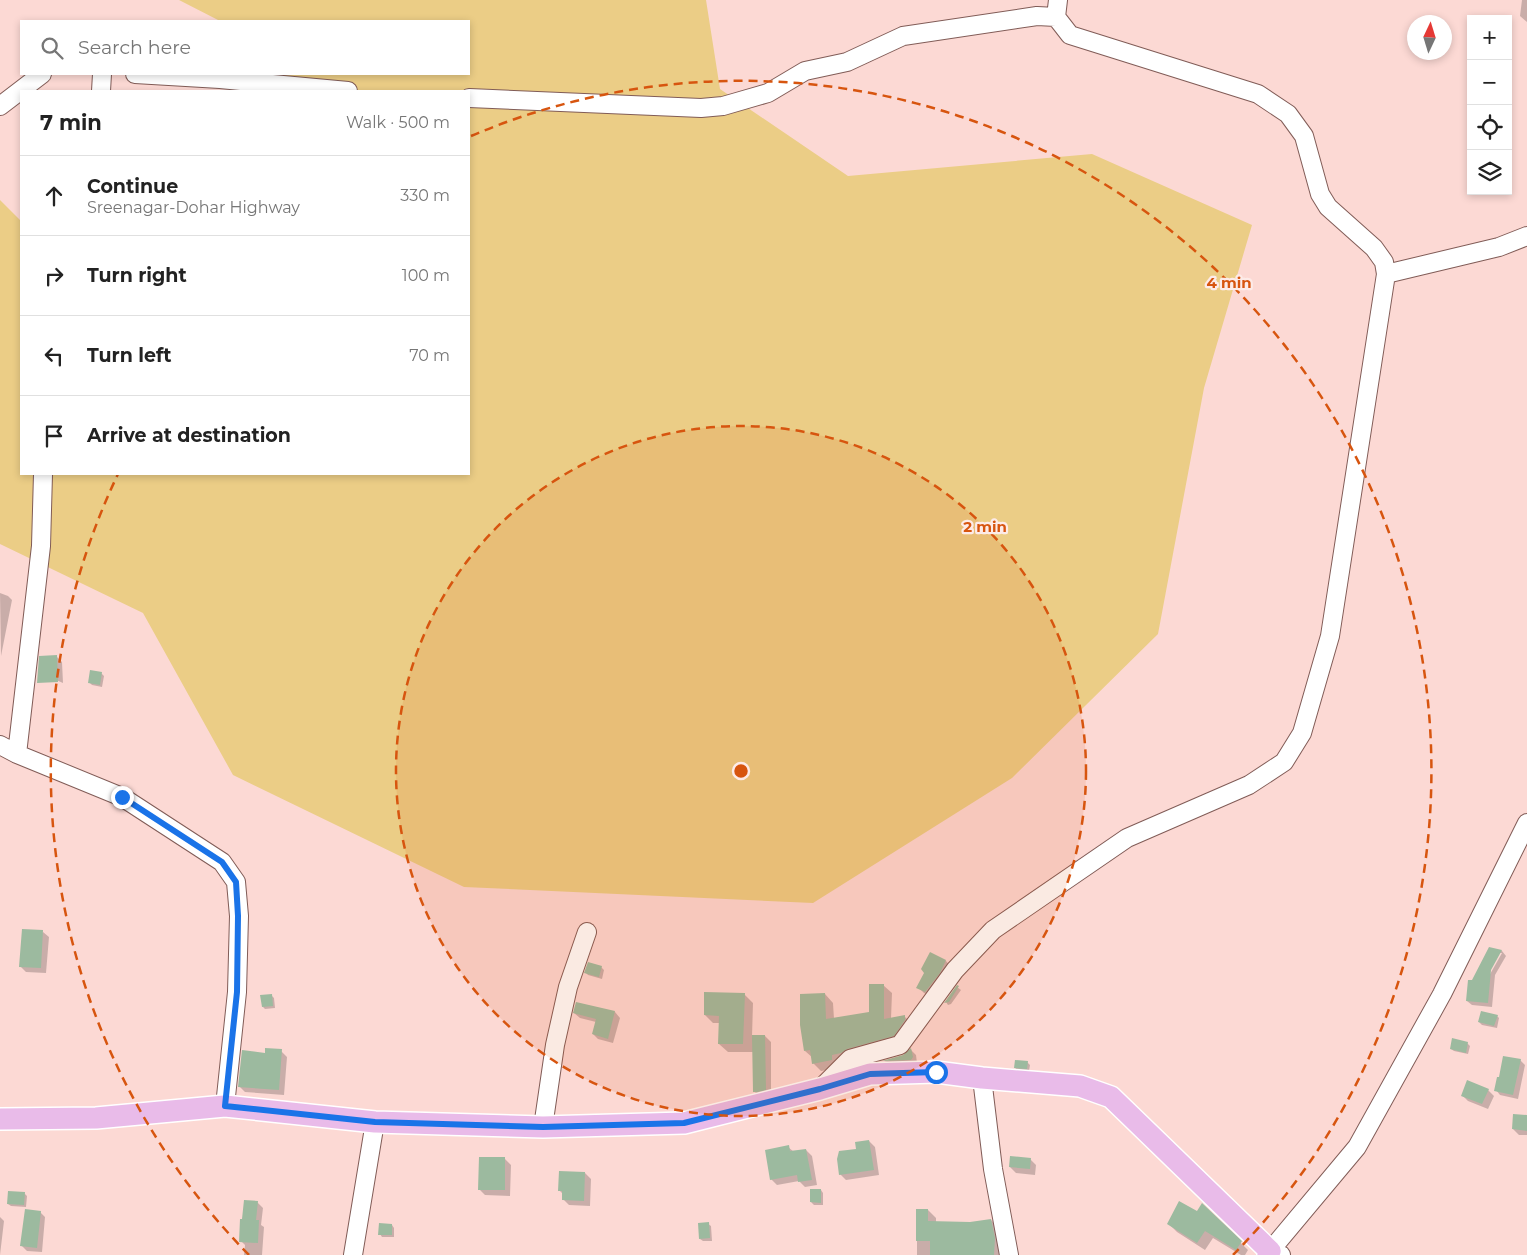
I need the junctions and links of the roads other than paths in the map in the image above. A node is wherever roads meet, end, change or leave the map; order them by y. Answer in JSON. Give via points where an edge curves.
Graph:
{"nodes":[{"id":1,"x":1057,"y":8,"type":"edge"},
{"id":2,"x":41,"y":75,"type":"edge"},
{"id":3,"x":102,"y":75,"type":"edge"},
{"id":4,"x":152,"y":75,"type":"edge"},
{"id":5,"x":21,"y":90,"type":"edge"},
{"id":6,"x":101,"y":90,"type":"edge"},
{"id":7,"x":337,"y":90,"type":"edge"},
{"id":8,"x":20,"y":91,"type":"edge"},
{"id":9,"x":470,"y":98,"type":"edge"},
{"id":10,"x":0,"y":106,"type":"edge"},
{"id":11,"x":1527,"y":236,"type":"edge"},
{"id":12,"x":1386,"y":274,"type":"junction"},
{"id":13,"x":43,"y":475,"type":"edge"},
{"id":14,"x":0,"y":744,"type":"edge"},
{"id":15,"x":17,"y":754,"type":"junction"},
{"id":16,"x":1527,"y":823,"type":"edge"},
{"id":17,"x":587,"y":932,"type":"dead end"},
{"id":18,"x":982,"y":1078,"type":"junction"},
{"id":19,"x":820,"y":1089,"type":"junction"},
{"id":20,"x":225,"y":1106,"type":"junction"},
{"id":21,"x":0,"y":1119,"type":"edge"},
{"id":22,"x":375,"y":1122,"type":"junction"},
{"id":23,"x":543,"y":1127,"type":"junction"},
{"id":24,"x":1273,"y":1254,"type":"edge"},
{"id":25,"x":353,"y":1255,"type":"edge"},
{"id":26,"x":1009,"y":1255,"type":"edge"}],
"edges":[{"from":1,"to":9,"type":"street","via":[[1037,16],[903,36],[847,62],[805,71],[768,93],[723,106],[701,108]]},
{"from":1,"to":12,"type":"street","via":[[1070,36],[1258,94],[1288,114],[1304,136],[1320,194],[1328,206],[1374,248],[1384,262]]},
{"from":2,"to":5,"type":"street"},
{"from":3,"to":6,"type":"street"},
{"from":4,"to":7,"type":"street"},
{"from":8,"to":10,"type":"street"},
{"from":11,"to":12,"type":"street","via":[[1499,247]]},
{"from":12,"to":19,"type":"street","via":[[1330,636],[1302,732],[1284,762],[1249,785],[1128,838],[993,930],[955,970],[900,1045],[850,1059]]},
{"from":13,"to":15,"type":"street","via":[[41,546]]},
{"from":14,"to":15,"type":"street"},
{"from":15,"to":20,"type":"street","via":[[122,797],[222,862],[231,872],[236,882],[238,916],[237,992]]},
{"from":16,"to":24,"type":"street","via":[[1442,994],[1356,1147]]},
{"from":17,"to":23,"type":"street","via":[[568,987]]},
{"from":18,"to":19,"type":"main road","via":[[936,1072],[870,1074]]},
{"from":18,"to":24,"type":"main road","via":[[1080,1086],[1111,1097]]},
{"from":18,"to":26,"type":"street","via":[[993,1169]]},
{"from":19,"to":23,"type":"main road","via":[[684,1123]]},
{"from":20,"to":21,"type":"main road","via":[[96,1118]]},
{"from":20,"to":22,"type":"main road"},
{"from":22,"to":23,"type":"main road"},
{"from":22,"to":25,"type":"street"}]}
